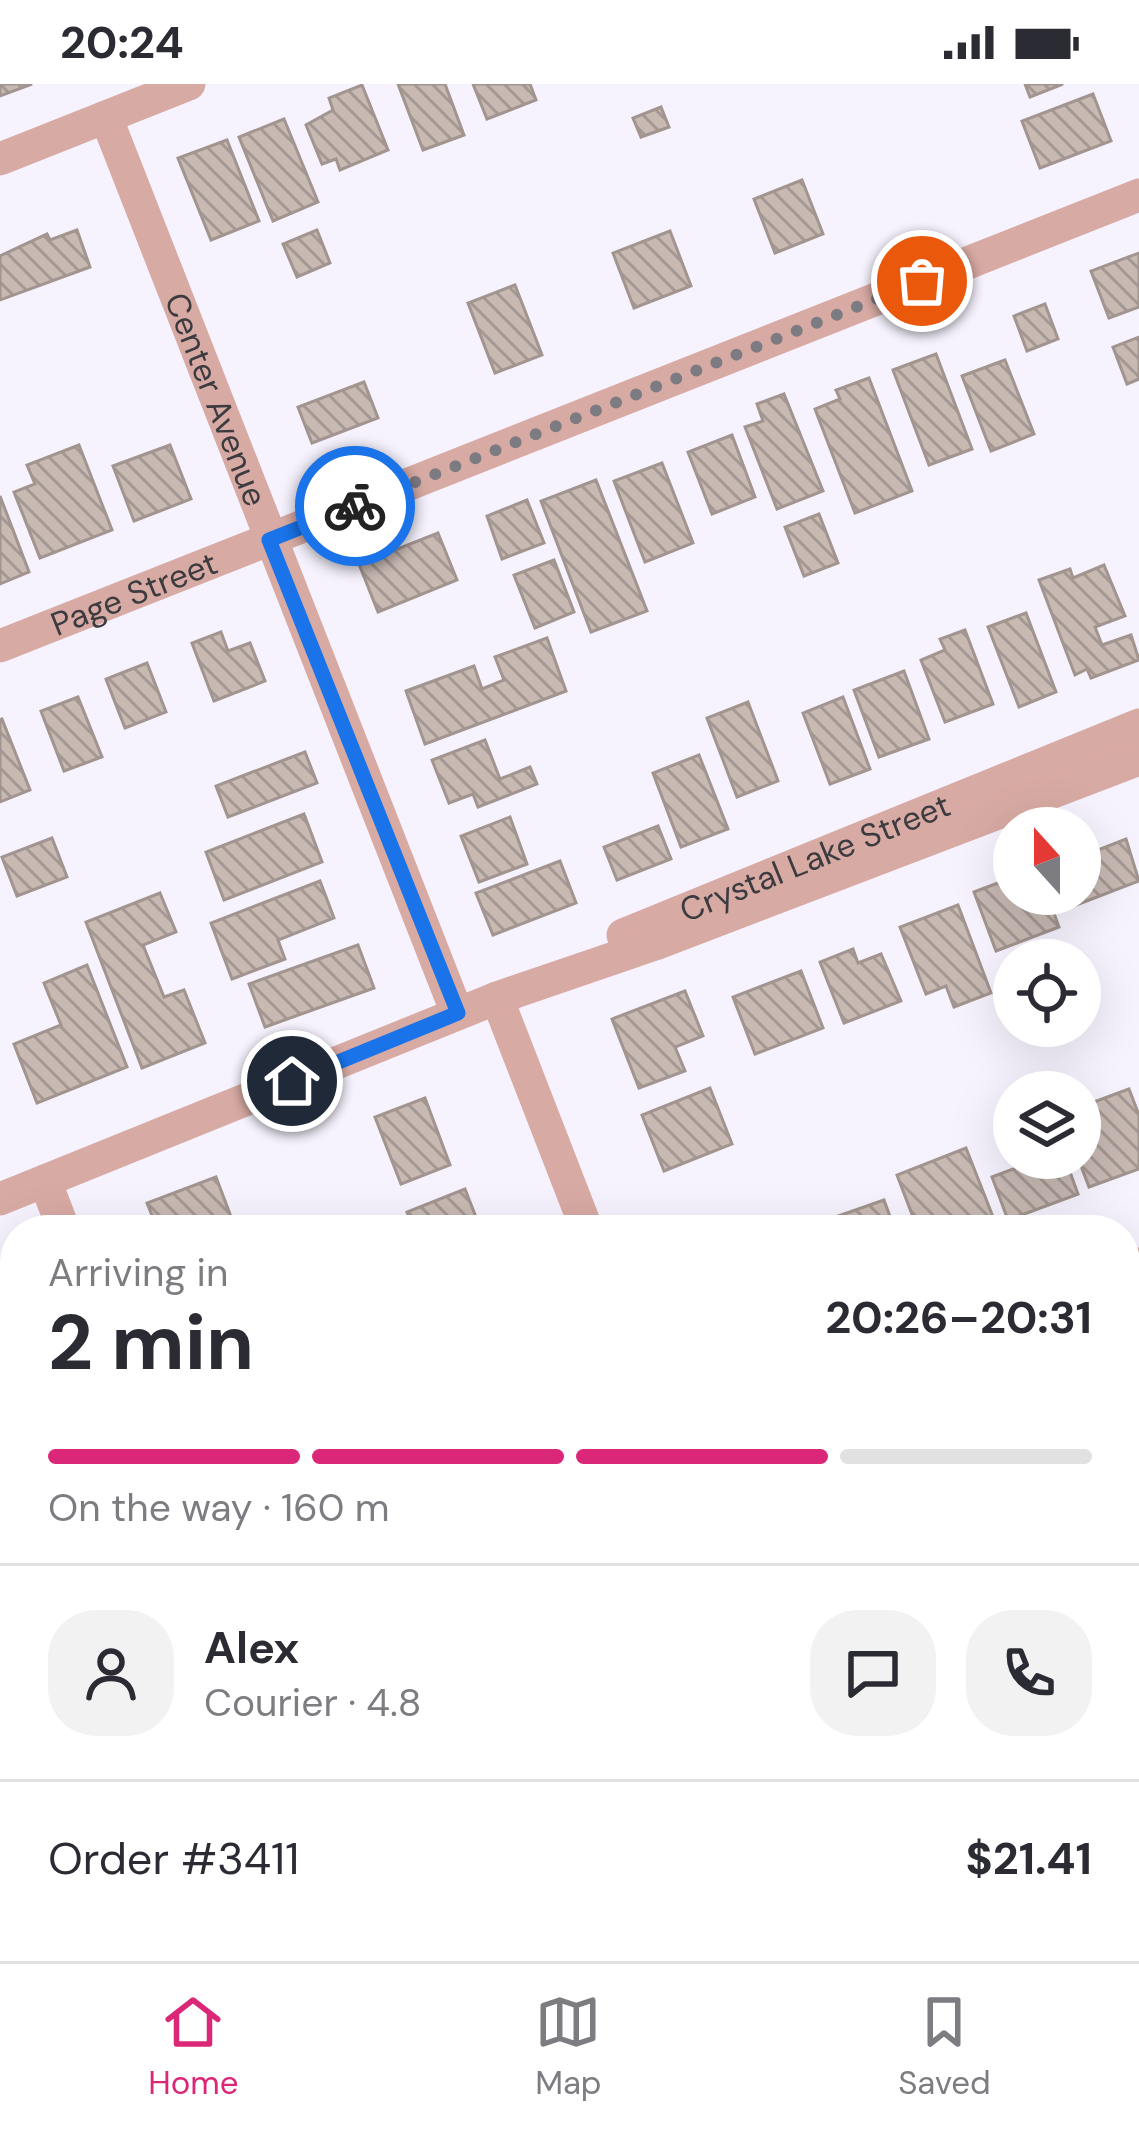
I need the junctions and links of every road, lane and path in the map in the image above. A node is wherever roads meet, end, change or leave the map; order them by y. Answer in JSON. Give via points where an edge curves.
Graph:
{"nodes":[{"id":1,"x":189,"y":84,"type":"edge"},
{"id":2,"x":106,"y":117,"type":"junction"},
{"id":3,"x":0,"y":160,"type":"edge"},
{"id":4,"x":1139,"y":195,"type":"edge"},
{"id":5,"x":269,"y":540,"type":"junction"},
{"id":6,"x":0,"y":646,"type":"edge"},
{"id":7,"x":1139,"y":725,"type":"edge"},
{"id":8,"x":1139,"y":759,"type":"edge"},
{"id":9,"x":497,"y":998,"type":"junction"},
{"id":10,"x":458,"y":1013,"type":"junction"},
{"id":11,"x":45,"y":1181,"type":"junction"},
{"id":12,"x":0,"y":1199,"type":"edge"},
{"id":13,"x":58,"y":1215,"type":"edge"},
{"id":14,"x":581,"y":1215,"type":"edge"}],
"edges":[{"from":1,"to":2,"type":"street"},
{"from":2,"to":3,"type":"street"},
{"from":2,"to":5,"type":"street","name":"Center Avenue"},
{"from":4,"to":5,"type":"street","name":"Page Street"},
{"from":5,"to":6,"type":"street","name":"Page Street"},
{"from":5,"to":10,"type":"street","name":"Center Avenue"},
{"from":7,"to":9,"type":"street","name":"Crystal Lake Street","via":[[645,924]]},
{"from":8,"to":9,"type":"street","name":"Crystal Lake Street"},
{"from":9,"to":10,"type":"street","name":"Crystal Lake Street"},
{"from":9,"to":14,"type":"street"},
{"from":10,"to":11,"type":"street","name":"Crystal Lake Street"},
{"from":11,"to":12,"type":"street","name":"Crystal Lake Street"},
{"from":11,"to":13,"type":"street"}]}
